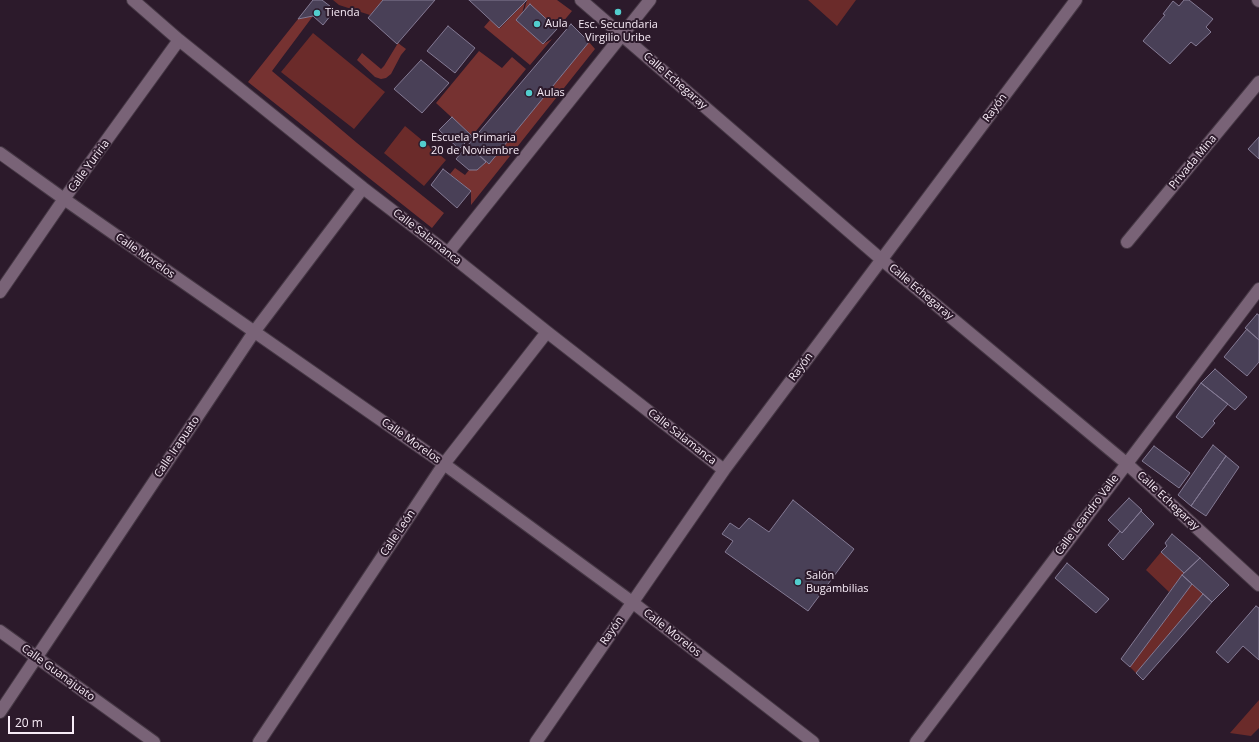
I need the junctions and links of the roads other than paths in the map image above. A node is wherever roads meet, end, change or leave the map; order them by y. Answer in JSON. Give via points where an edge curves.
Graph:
{"nodes":[{"id":1,"x":133,"y":0,"type":"edge"},
{"id":2,"x":581,"y":0,"type":"edge"},
{"id":3,"x":650,"y":0,"type":"edge"},
{"id":4,"x":1076,"y":0,"type":"edge"},
{"id":5,"x":622,"y":35,"type":"junction"},
{"id":6,"x":179,"y":40,"type":"junction"},
{"id":7,"x":1259,"y":82,"type":"edge"},
{"id":8,"x":0,"y":153,"type":"edge"},
{"id":9,"x":363,"y":188,"type":"junction"},
{"id":10,"x":64,"y":199,"type":"junction"},
{"id":11,"x":1126,"y":242,"type":"dead end"},
{"id":12,"x":448,"y":253,"type":"junction"},
{"id":13,"x":882,"y":260,"type":"junction"},
{"id":14,"x":1259,"y":289,"type":"edge"},
{"id":15,"x":0,"y":292,"type":"edge"},
{"id":16,"x":254,"y":332,"type":"junction"},
{"id":17,"x":547,"y":332,"type":"junction"},
{"id":18,"x":1126,"y":463,"type":"junction"},
{"id":19,"x":444,"y":464,"type":"junction"},
{"id":20,"x":724,"y":470,"type":"junction"},
{"id":21,"x":1259,"y":585,"type":"edge"},
{"id":22,"x":632,"y":602,"type":"junction"},
{"id":23,"x":0,"y":631,"type":"edge"},
{"id":24,"x":36,"y":657,"type":"junction"},
{"id":25,"x":0,"y":712,"type":"edge"},
{"id":26,"x":154,"y":742,"type":"edge"},
{"id":27,"x":259,"y":742,"type":"edge"},
{"id":28,"x":536,"y":742,"type":"edge"},
{"id":29,"x":813,"y":742,"type":"edge"},
{"id":30,"x":916,"y":742,"type":"edge"}],
"edges":[{"from":1,"to":6,"type":"street","name":"Calle Salamanca"},
{"from":2,"to":5,"type":"street","name":"Calle Echegaray"},
{"from":3,"to":5,"type":"street"},
{"from":4,"to":13,"type":"street","name":"Rayón"},
{"from":5,"to":12,"type":"street"},
{"from":5,"to":13,"type":"street","name":"Calle Echegaray"},
{"from":6,"to":9,"type":"street","name":"Calle Salamanca"},
{"from":6,"to":10,"type":"street","name":"Calle Yuriria"},
{"from":7,"to":11,"type":"street","name":"Privada Mina"},
{"from":8,"to":10,"type":"street","name":"Calle Morelos"},
{"from":9,"to":12,"type":"street","name":"Calle Salamanca"},
{"from":9,"to":16,"type":"street","name":"Calle Irapuato"},
{"from":10,"to":15,"type":"street","name":"Calle Yuriria"},
{"from":10,"to":16,"type":"street","name":"Calle Morelos"},
{"from":12,"to":17,"type":"street","name":"Calle Salamanca"},
{"from":13,"to":18,"type":"street","name":"Calle Echegaray"},
{"from":13,"to":20,"type":"street","name":"Rayón"},
{"from":14,"to":18,"type":"street","name":"Calle Leandro Valle"},
{"from":16,"to":19,"type":"street","name":"Calle Morelos"},
{"from":16,"to":24,"type":"street","name":"Calle Irapuato"},
{"from":17,"to":19,"type":"street","name":"Calle León"},
{"from":17,"to":20,"type":"street","name":"Calle Salamanca"},
{"from":18,"to":21,"type":"street","name":"Calle Echegaray"},
{"from":18,"to":30,"type":"street","name":"Calle Leandro Valle"},
{"from":19,"to":22,"type":"street","name":"Calle Morelos"},
{"from":19,"to":27,"type":"street","name":"Calle León"},
{"from":20,"to":22,"type":"street","name":"Rayón"},
{"from":22,"to":28,"type":"street","name":"Rayón"},
{"from":22,"to":29,"type":"street","name":"Calle Morelos"},
{"from":23,"to":24,"type":"street","name":"Calle Guanajuato"},
{"from":24,"to":25,"type":"street","name":"Calle Irapuato"},
{"from":24,"to":26,"type":"street","name":"Calle Guanajuato"}]}
